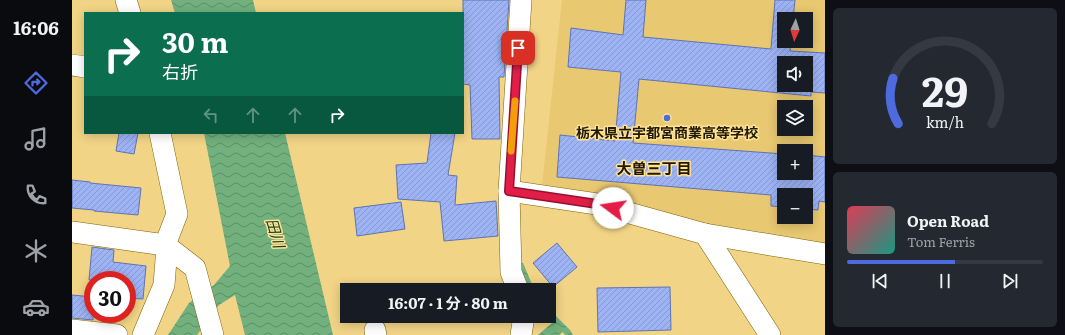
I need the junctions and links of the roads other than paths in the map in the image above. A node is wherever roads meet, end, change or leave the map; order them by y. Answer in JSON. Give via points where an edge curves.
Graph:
{"nodes":[{"id":1,"x":126,"y":0,"type":"edge"},
{"id":2,"x":521,"y":0,"type":"edge"},
{"id":3,"x":130,"y":12,"type":"edge"},
{"id":4,"x":72,"y":65,"type":"edge"},
{"id":5,"x":84,"y":67,"type":"edge"},
{"id":6,"x":160,"y":134,"type":"edge"},
{"id":7,"x":509,"y":191,"type":"junction"},
{"id":8,"x":72,"y":232,"type":"edge"},
{"id":9,"x":705,"y":234,"type":"junction"},
{"id":10,"x":166,"y":246,"type":"junction"},
{"id":11,"x":825,"y":254,"type":"edge"},
{"id":12,"x":515,"y":283,"type":"edge"},
{"id":13,"x":523,"y":323,"type":"edge"},
{"id":14,"x":210,"y":326,"type":"edge"},
{"id":15,"x":72,"y":330,"type":"edge"},
{"id":16,"x":117,"y":335,"type":"edge"},
{"id":17,"x":143,"y":335,"type":"edge"},
{"id":18,"x":521,"y":335,"type":"edge"},
{"id":19,"x":770,"y":335,"type":"edge"}],
"edges":[{"from":1,"to":3,"type":"street"},
{"from":2,"to":7,"type":"street"},
{"from":4,"to":5,"type":"street"},
{"from":6,"to":10,"type":"street","via":[[177,214]]},
{"from":7,"to":9,"type":"street","via":[[597,204]]},
{"from":7,"to":12,"type":"street","via":[[511,272]]},
{"from":8,"to":10,"type":"street"},
{"from":9,"to":11,"type":"street"},
{"from":9,"to":19,"type":"street"},
{"from":10,"to":14,"type":"street","via":[[195,268]]},
{"from":10,"to":17,"type":"street","via":[[164,285]]},
{"from":13,"to":18,"type":"street"},
{"from":15,"to":16,"type":"street"}]}
